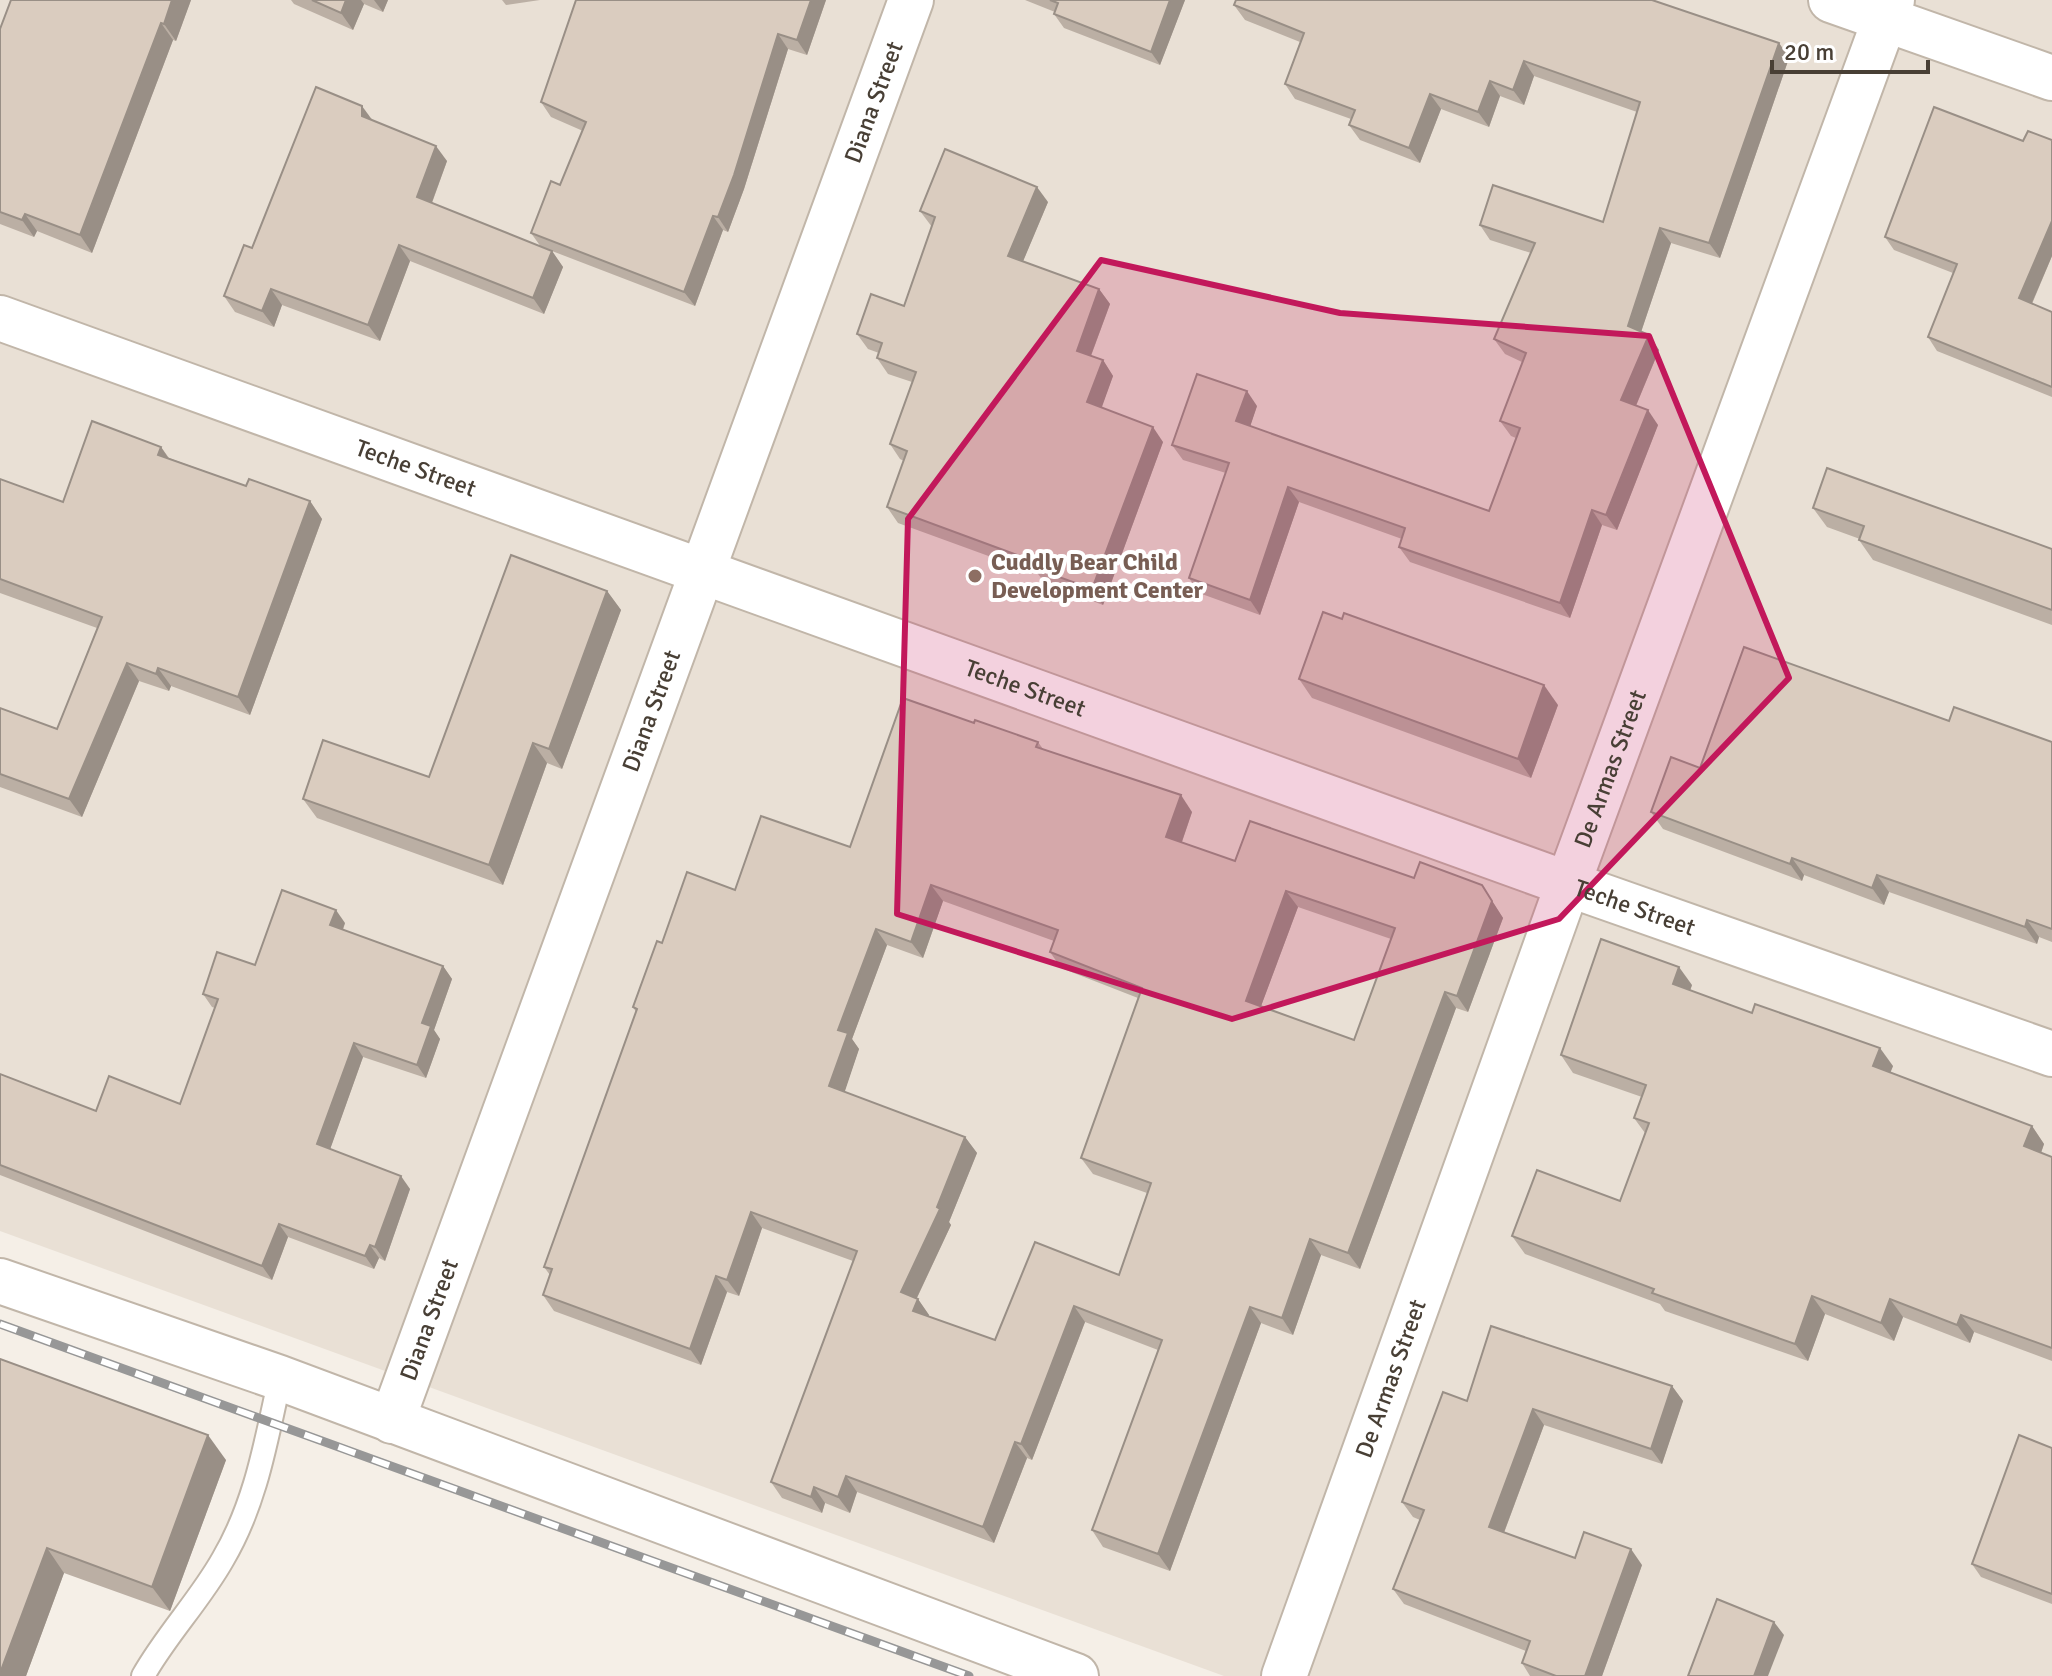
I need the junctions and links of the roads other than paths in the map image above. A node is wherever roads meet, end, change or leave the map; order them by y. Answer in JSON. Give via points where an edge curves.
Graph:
{"nodes":[{"id":1,"x":911,"y":0,"type":"edge"},
{"id":2,"x":1831,"y":0,"type":"edge"},
{"id":3,"x":1889,"y":10,"type":"edge"},
{"id":4,"x":2052,"y":78,"type":"edge"},
{"id":5,"x":0,"y":318,"type":"edge"},
{"id":6,"x":705,"y":571,"type":"junction"},
{"id":7,"x":1568,"y":884,"type":"junction"},
{"id":8,"x":2052,"y":1054,"type":"edge"},
{"id":9,"x":0,"y":1281,"type":"edge"},
{"id":10,"x":280,"y":1378,"type":"junction"},
{"id":11,"x":392,"y":1421,"type":"junction"},
{"id":12,"x":143,"y":1676,"type":"edge"},
{"id":13,"x":1076,"y":1676,"type":"edge"},
{"id":14,"x":1284,"y":1676,"type":"edge"}],
"edges":[{"from":1,"to":6,"type":"street","name":"Diana Street"},
{"from":2,"to":3,"type":"street"},
{"from":3,"to":4,"type":"street"},
{"from":3,"to":7,"type":"street","name":"De Armas Street"},
{"from":5,"to":6,"type":"street","name":"Teche Street"},
{"from":6,"to":7,"type":"street","name":"Teche Street"},
{"from":6,"to":11,"type":"street","name":"Diana Street"},
{"from":7,"to":8,"type":"street","name":"Teche Street"},
{"from":7,"to":14,"type":"street","name":"De Armas Street"},
{"from":9,"to":10,"type":"street"},
{"from":10,"to":11,"type":"street"},
{"from":10,"to":12,"type":"lane","via":[[248,1506],[223,1560]]},
{"from":11,"to":13,"type":"street"}]}
